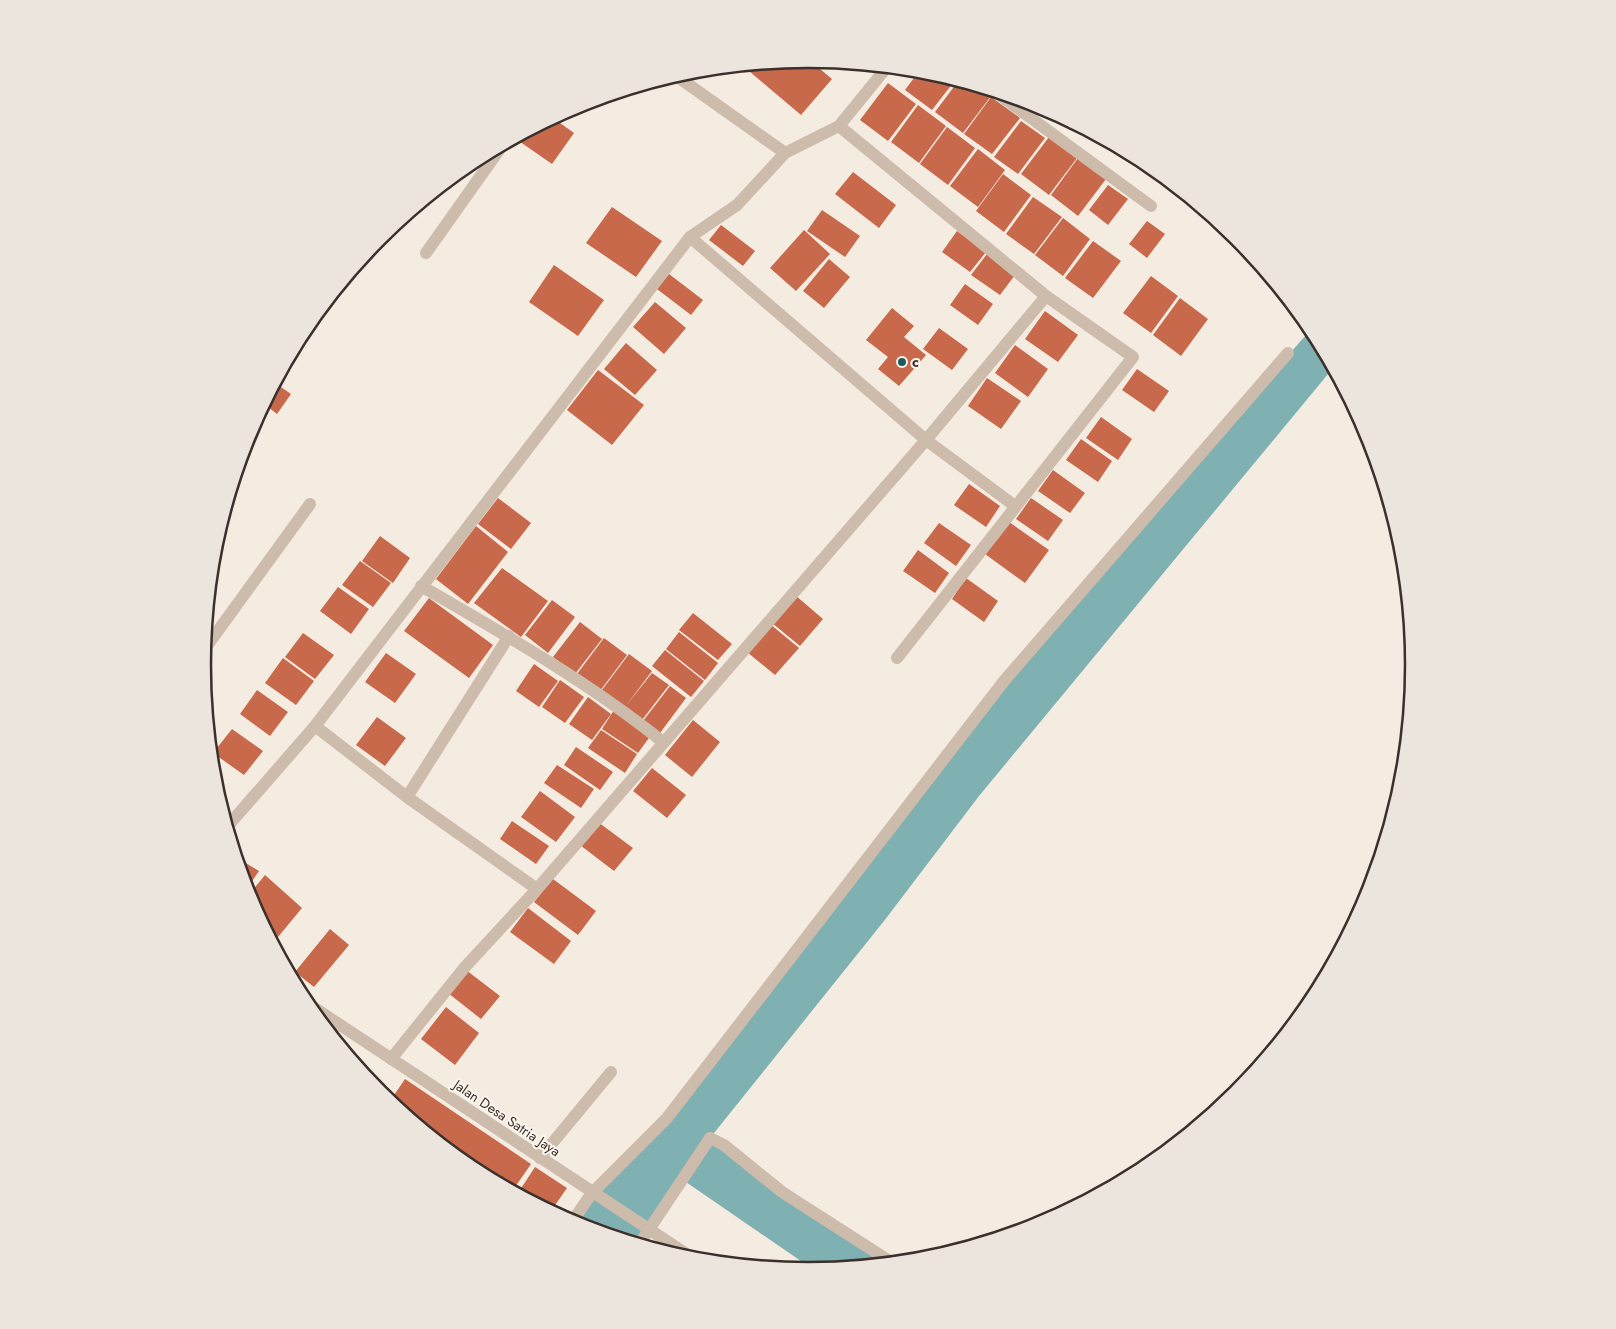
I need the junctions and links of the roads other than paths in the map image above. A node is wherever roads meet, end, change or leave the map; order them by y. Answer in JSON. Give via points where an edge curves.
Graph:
{"nodes":[{"id":1,"x":882,"y":73,"type":"edge"},
{"id":2,"x":683,"y":81,"type":"edge"},
{"id":3,"x":1010,"y":103,"type":"edge"},
{"id":4,"x":838,"y":126,"type":"junction"},
{"id":5,"x":785,"y":153,"type":"junction"},
{"id":6,"x":494,"y":157,"type":"edge"},
{"id":7,"x":1151,"y":206,"type":"dead end"},
{"id":8,"x":690,"y":237,"type":"junction"},
{"id":9,"x":426,"y":253,"type":"dead end"},
{"id":10,"x":1046,"y":296,"type":"junction"},
{"id":11,"x":1288,"y":353,"type":"dead end"},
{"id":12,"x":926,"y":440,"type":"junction"},
{"id":13,"x":310,"y":504,"type":"dead end"},
{"id":14,"x":1015,"y":506,"type":"junction"},
{"id":15,"x":421,"y":586,"type":"junction"},
{"id":16,"x":509,"y":636,"type":"junction"},
{"id":17,"x":212,"y":639,"type":"edge"},
{"id":18,"x":897,"y":658,"type":"dead end"},
{"id":19,"x":315,"y":726,"type":"junction"},
{"id":20,"x":663,"y":742,"type":"junction"},
{"id":21,"x":407,"y":797,"type":"junction"},
{"id":22,"x":232,"y":821,"type":"edge"},
{"id":23,"x":538,"y":889,"type":"junction"},
{"id":24,"x":325,"y":1015,"type":"edge"},
{"id":25,"x":391,"y":1059,"type":"junction"},
{"id":26,"x":611,"y":1072,"type":"dead end"},
{"id":27,"x":540,"y":1158,"type":"junction"},
{"id":28,"x":592,"y":1193,"type":"junction"},
{"id":29,"x":577,"y":1215,"type":"edge"},
{"id":30,"x":648,"y":1228,"type":"junction"},
{"id":31,"x":643,"y":1238,"type":"edge"},
{"id":32,"x":675,"y":1246,"type":"edge"},
{"id":33,"x":882,"y":1256,"type":"edge"}],
"edges":[{"from":1,"to":4,"type":"street"},
{"from":2,"to":5,"type":"street"},
{"from":3,"to":7,"type":"street"},
{"from":4,"to":5,"type":"street"},
{"from":4,"to":10,"type":"street"},
{"from":5,"to":8,"type":"street","via":[[737,205]]},
{"from":6,"to":9,"type":"street"},
{"from":8,"to":12,"type":"street"},
{"from":8,"to":15,"type":"street"},
{"from":10,"to":12,"type":"street"},
{"from":10,"to":14,"type":"street","via":[[1133,357]]},
{"from":11,"to":28,"type":"street","via":[[1004,681],[667,1118]]},
{"from":12,"to":14,"type":"street"},
{"from":12,"to":20,"type":"street"},
{"from":13,"to":17,"type":"street"},
{"from":14,"to":18,"type":"street"},
{"from":15,"to":16,"type":"street"},
{"from":15,"to":19,"type":"street"},
{"from":16,"to":20,"type":"street","via":[[611,702]]},
{"from":16,"to":21,"type":"street"},
{"from":19,"to":21,"type":"street"},
{"from":19,"to":22,"type":"street"},
{"from":20,"to":23,"type":"street"},
{"from":21,"to":23,"type":"street"},
{"from":23,"to":25,"type":"street","via":[[465,967]]},
{"from":24,"to":25,"type":"street","name":"Jalan Desa Satria Jaya"},
{"from":25,"to":27,"type":"street","name":"Jalan Desa Satria Jaya"},
{"from":26,"to":27,"type":"street"},
{"from":27,"to":28,"type":"street","name":"Jalan Desa Satria Jaya"},
{"from":28,"to":29,"type":"street"},
{"from":28,"to":30,"type":"street","name":"Jalan Desa Satria Jaya"},
{"from":30,"to":31,"type":"street"},
{"from":30,"to":32,"type":"street","name":"Jalan Desa Satria Jaya"},
{"from":30,"to":33,"type":"street","via":[[710,1138],[724,1145],[782,1192]]}]}
